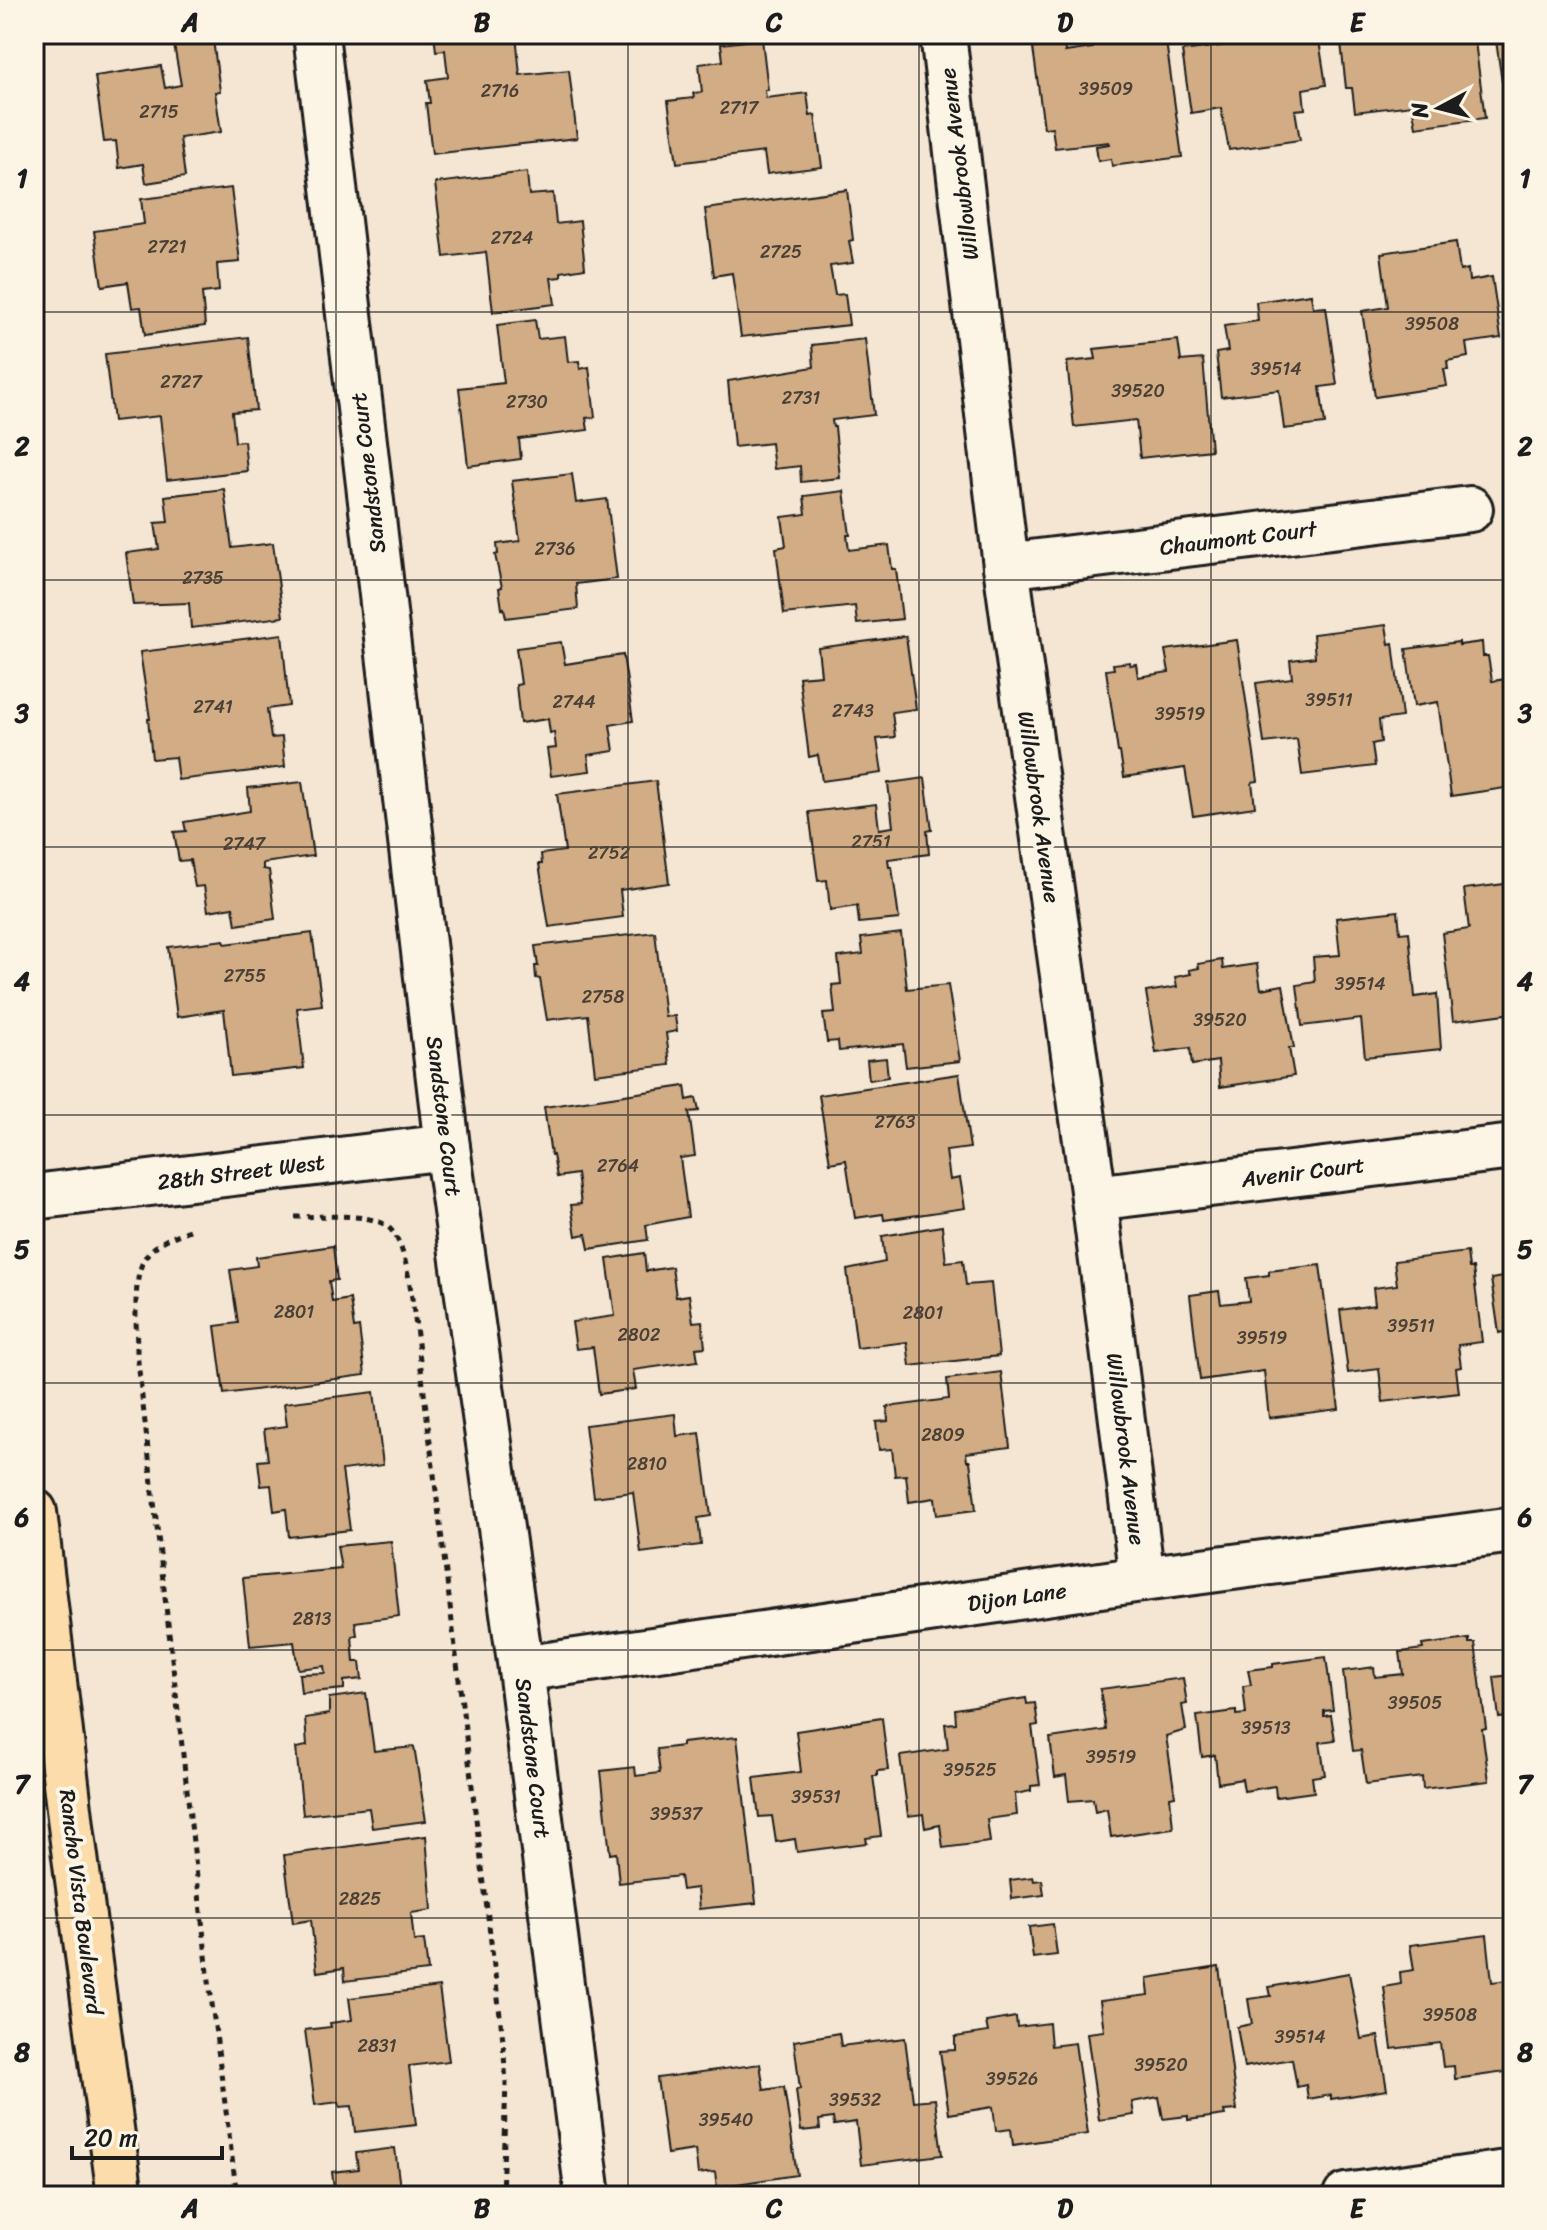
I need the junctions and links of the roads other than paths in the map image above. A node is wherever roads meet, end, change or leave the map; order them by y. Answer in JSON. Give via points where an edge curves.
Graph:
{"nodes":[{"id":1,"x":316,"y":34,"type":"edge"},
{"id":2,"x":943,"y":34,"type":"edge"},
{"id":3,"x":1470,"y":509,"type":"dead end"},
{"id":4,"x":1006,"y":566,"type":"junction"},
{"id":5,"x":447,"y":1147,"type":"junction"},
{"id":6,"x":1513,"y":1147,"type":"edge"},
{"id":7,"x":34,"y":1197,"type":"edge"},
{"id":8,"x":1094,"y":1198,"type":"junction"},
{"id":9,"x":34,"y":1512,"type":"edge"},
{"id":10,"x":1513,"y":1530,"type":"edge"},
{"id":11,"x":1142,"y":1579,"type":"junction"},
{"id":12,"x":521,"y":1669,"type":"junction"},
{"id":13,"x":1513,"y":2172,"type":"edge"},
{"id":14,"x":120,"y":2196,"type":"edge"},
{"id":15,"x":588,"y":2196,"type":"edge"},
{"id":16,"x":1346,"y":2196,"type":"edge"}],
"edges":[{"from":1,"to":5,"type":"street","name":"Sandstone Court"},
{"from":2,"to":4,"type":"street","name":"Willowbrook Avenue"},
{"from":3,"to":4,"type":"street","name":"Chaumont Court"},
{"from":4,"to":8,"type":"street","name":"Willowbrook Avenue"},
{"from":5,"to":7,"type":"street","name":"28th Street West"},
{"from":5,"to":12,"type":"street","name":"Sandstone Court"},
{"from":6,"to":8,"type":"street","name":"Avenir Court"},
{"from":8,"to":11,"type":"street","name":"Willowbrook Avenue"},
{"from":9,"to":14,"type":"main road","name":"Rancho Vista Boulevard"},
{"from":10,"to":11,"type":"street","name":"Dijon Lane"},
{"from":11,"to":12,"type":"street","name":"Dijon Lane"},
{"from":12,"to":15,"type":"street","name":"Sandstone Court"},
{"from":13,"to":16,"type":"street"}]}
